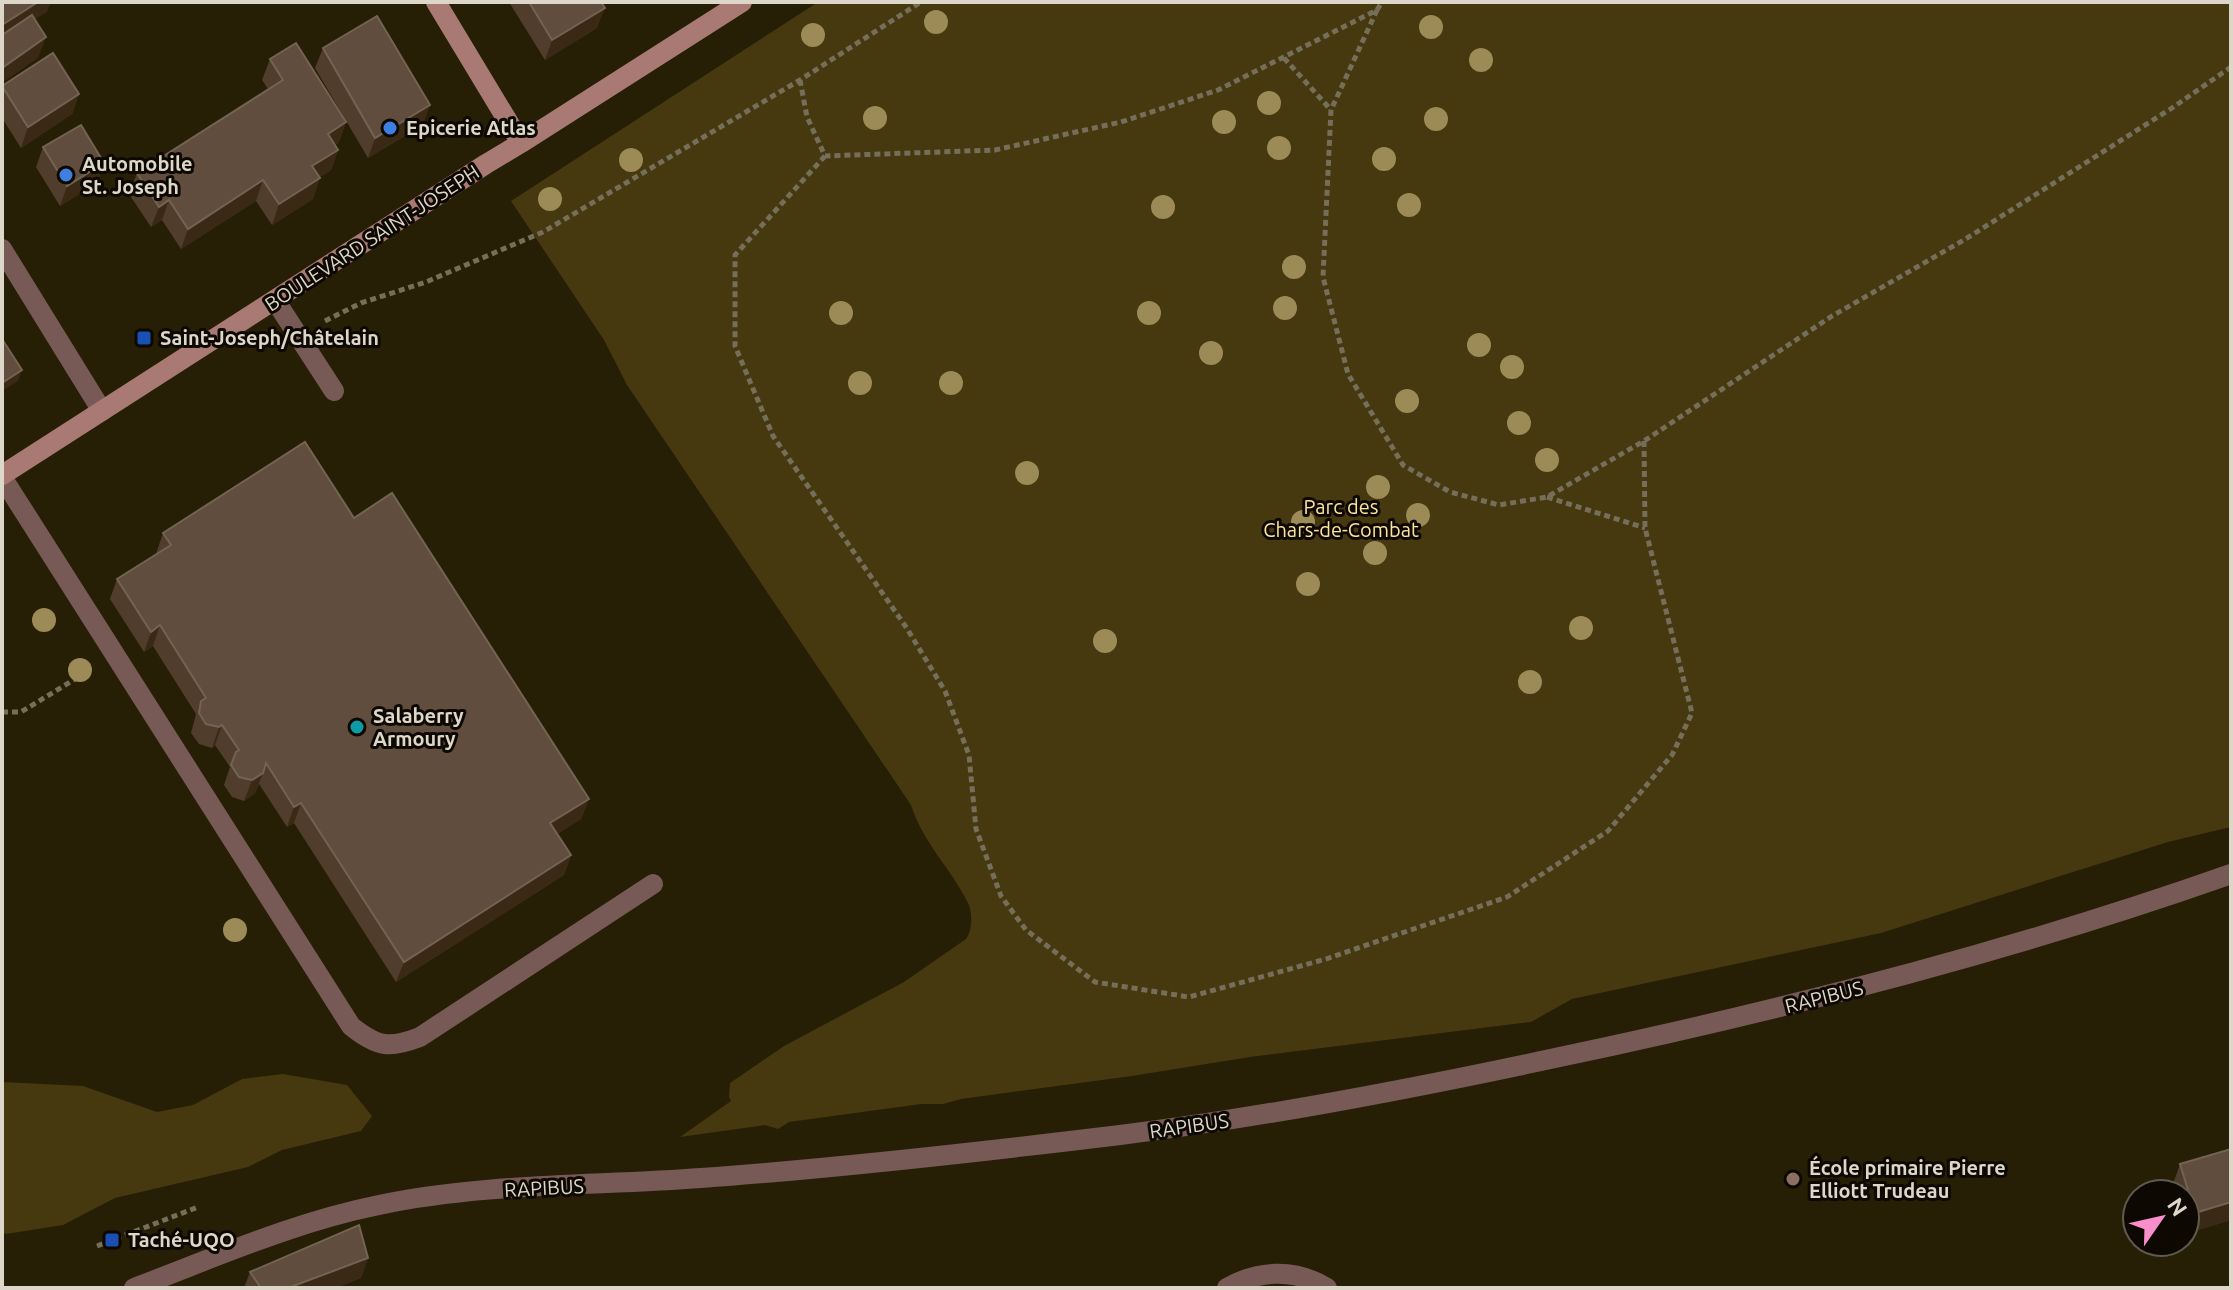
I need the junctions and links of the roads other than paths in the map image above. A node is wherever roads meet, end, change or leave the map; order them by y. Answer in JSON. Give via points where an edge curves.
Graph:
{"nodes":[{"id":1,"x":436,"y":2,"type":"edge"},
{"id":2,"x":742,"y":2,"type":"edge"},
{"id":3,"x":521,"y":143,"type":"junction"},
{"id":4,"x":2,"y":249,"type":"edge"},
{"id":5,"x":275,"y":300,"type":"junction"},
{"id":6,"x":334,"y":391,"type":"dead end"},
{"id":7,"x":102,"y":411,"type":"junction"},
{"id":8,"x":2,"y":476,"type":"edge"},
{"id":9,"x":2231,"y":874,"type":"edge"},
{"id":10,"x":653,"y":884,"type":"dead end"},
{"id":11,"x":134,"y":1288,"type":"edge"},
{"id":12,"x":1227,"y":1288,"type":"edge"},
{"id":13,"x":1327,"y":1288,"type":"edge"}],
"edges":[{"from":1,"to":3,"type":"main road"},
{"from":2,"to":3,"type":"main road","name":"BOULEVARD SAINT-JOSEPH"},
{"from":3,"to":5,"type":"main road","name":"BOULEVARD SAINT-JOSEPH"},
{"from":4,"to":7,"type":"street"},
{"from":5,"to":6,"type":"street"},
{"from":5,"to":7,"type":"main road","name":"BOULEVARD SAINT-JOSEPH"},
{"from":7,"to":8,"type":"main road","name":"BOULEVARD SAINT-JOSEPH"},
{"from":8,"to":10,"type":"street","via":[[351,1026],[364,1036],[384,1046],[420,1037]]},
{"from":9,"to":11,"type":"street","name":"RAPIBUS","via":[[1869,986],[1442,1082],[1239,1119],[1045,1144],[702,1178],[417,1198],[323,1218]]},
{"from":12,"to":13,"type":"street","via":[[1271,1273],[1312,1279]]}]}
